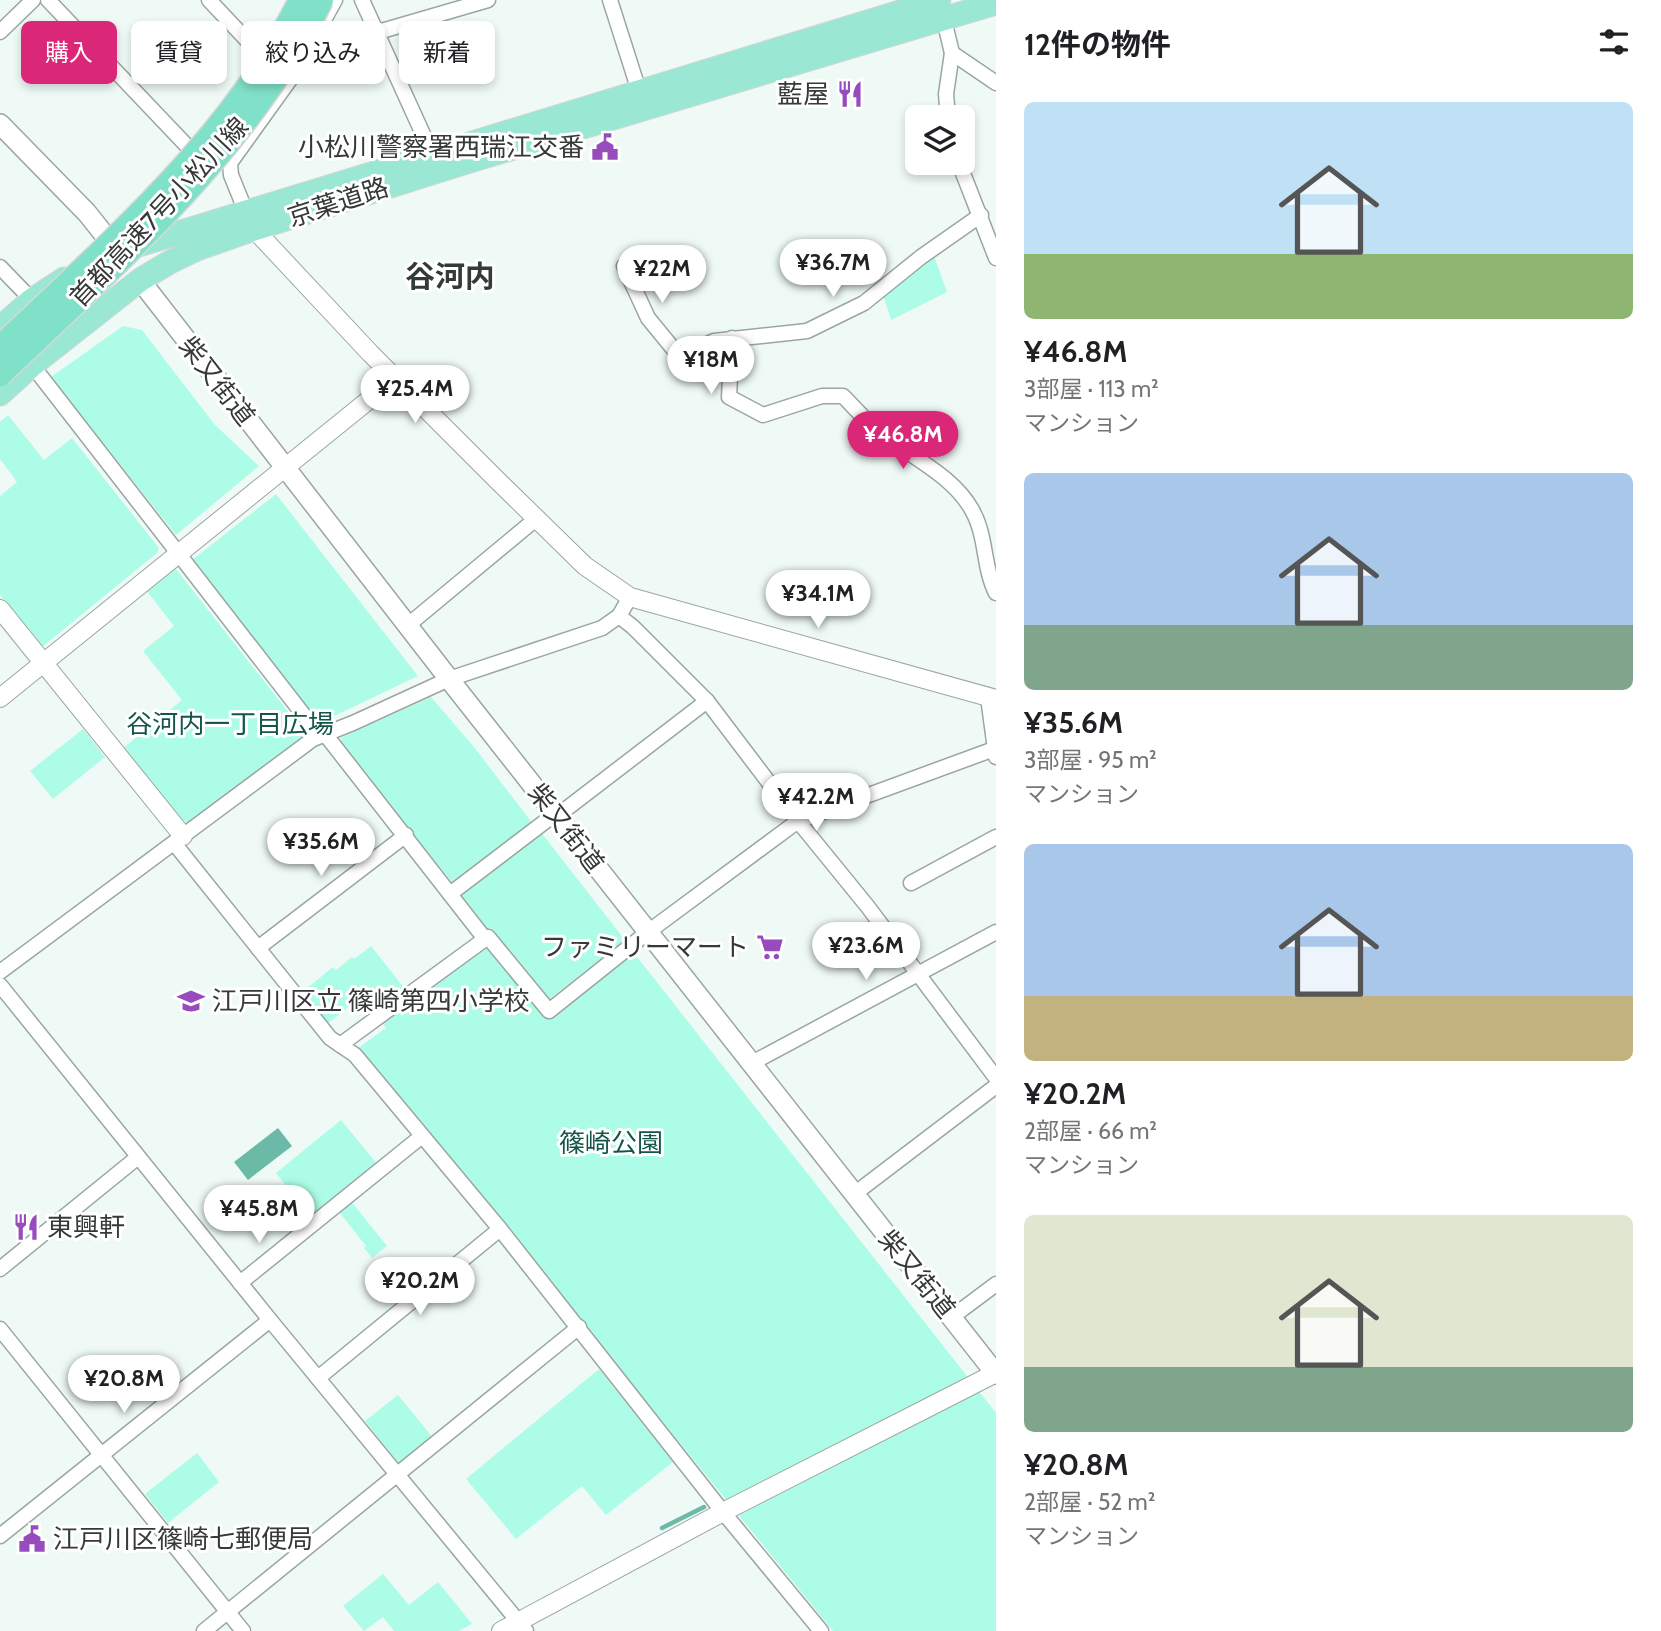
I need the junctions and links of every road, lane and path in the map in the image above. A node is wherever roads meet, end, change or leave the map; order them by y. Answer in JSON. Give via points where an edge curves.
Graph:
{"nodes":[{"id":1,"x":33,"y":0,"type":"edge"},
{"id":2,"x":48,"y":0,"type":"edge"},
{"id":3,"x":209,"y":0,"type":"edge"},
{"id":4,"x":288,"y":0,"type":"edge"},
{"id":5,"x":301,"y":0,"type":"edge"},
{"id":6,"x":321,"y":0,"type":"edge"},
{"id":7,"x":335,"y":0,"type":"edge"},
{"id":8,"x":362,"y":0,"type":"edge"},
{"id":9,"x":488,"y":0,"type":"edge"},
{"id":10,"x":610,"y":0,"type":"edge"},
{"id":11,"x":996,"y":3,"type":"edge"},
{"id":12,"x":891,"y":7,"type":"edge"},
{"id":13,"x":941,"y":10,"type":"edge"},
{"id":14,"x":276,"y":21,"type":"edge"},
{"id":15,"x":372,"y":21,"type":"edge"},
{"id":16,"x":385,"y":30,"type":"edge"},
{"id":17,"x":0,"y":32,"type":"edge"},
{"id":18,"x":241,"y":34,"type":"edge"},
{"id":19,"x":385,"y":48,"type":"edge"},
{"id":20,"x":952,"y":53,"type":"junction"},
{"id":21,"x":241,"y":78,"type":"edge"},
{"id":22,"x":996,"y":83,"type":"edge"},
{"id":23,"x":639,"y":91,"type":"junction"},
{"id":24,"x":947,"y":105,"type":"edge"},
{"id":25,"x":0,"y":124,"type":"edge"},
{"id":26,"x":187,"y":146,"type":"junction"},
{"id":27,"x":432,"y":154,"type":"junction"},
{"id":28,"x":964,"y":175,"type":"edge"},
{"id":29,"x":981,"y":215,"type":"junction"},
{"id":30,"x":250,"y":220,"type":"junction"},
{"id":31,"x":118,"y":252,"type":"junction"},
{"id":32,"x":996,"y":258,"type":"edge"},
{"id":33,"x":624,"y":266,"type":"dead end"},
{"id":34,"x":0,"y":267,"type":"edge"},
{"id":35,"x":140,"y":280,"type":"junction"},
{"id":36,"x":32,"y":300,"type":"junction"},
{"id":37,"x":0,"y":328,"type":"edge"},
{"id":38,"x":732,"y":338,"type":"junction"},
{"id":39,"x":0,"y":348,"type":"edge"},
{"id":40,"x":32,"y":365,"type":"junction"},
{"id":41,"x":0,"y":374,"type":"edge"},
{"id":42,"x":396,"y":378,"type":"junction"},
{"id":43,"x":0,"y":394,"type":"edge"},
{"id":44,"x":285,"y":466,"type":"junction"},
{"id":45,"x":537,"y":518,"type":"junction"},
{"id":46,"x":178,"y":553,"type":"junction"},
{"id":47,"x":996,"y":593,"type":"edge"},
{"id":48,"x":629,"y":597,"type":"junction"},
{"id":49,"x":0,"y":609,"type":"edge"},
{"id":50,"x":619,"y":616,"type":"junction"},
{"id":51,"x":407,"y":626,"type":"junction"},
{"id":52,"x":43,"y":662,"type":"junction"},
{"id":53,"x":449,"y":679,"type":"junction"},
{"id":54,"x":0,"y":698,"type":"edge"},
{"id":55,"x":992,"y":698,"type":"edge"},
{"id":56,"x":707,"y":701,"type":"junction"},
{"id":57,"x":322,"y":735,"type":"junction"},
{"id":58,"x":995,"y":753,"type":"edge"},
{"id":59,"x":556,"y":815,"type":"junction"},
{"id":60,"x":798,"y":821,"type":"junction"},
{"id":61,"x":406,"y":835,"type":"junction"},
{"id":62,"x":996,"y":837,"type":"edge"},
{"id":63,"x":178,"y":839,"type":"junction"},
{"id":64,"x":911,"y":883,"type":"dead end"},
{"id":65,"x":450,"y":894,"type":"junction"},
{"id":66,"x":648,"y":932,"type":"junction"},
{"id":67,"x":996,"y":932,"type":"edge"},
{"id":68,"x":485,"y":939,"type":"junction"},
{"id":69,"x":258,"y":948,"type":"junction"},
{"id":70,"x":0,"y":972,"type":"edge"},
{"id":71,"x":918,"y":974,"type":"junction"},
{"id":72,"x":0,"y":985,"type":"edge"},
{"id":73,"x":340,"y":1045,"type":"junction"},
{"id":74,"x":752,"y":1063,"type":"junction"},
{"id":75,"x":996,"y":1078,"type":"edge"},
{"id":76,"x":996,"y":1086,"type":"edge"},
{"id":77,"x":422,"y":1136,"type":"junction"},
{"id":78,"x":138,"y":1157,"type":"junction"},
{"id":79,"x":853,"y":1195,"type":"junction"},
{"id":80,"x":500,"y":1229,"type":"junction"},
{"id":81,"x":0,"y":1269,"type":"edge"},
{"id":82,"x":240,"y":1283,"type":"junction"},
{"id":83,"x":996,"y":1284,"type":"edge"},
{"id":84,"x":952,"y":1317,"type":"junction"},
{"id":85,"x":270,"y":1320,"type":"junction"},
{"id":86,"x":579,"y":1327,"type":"junction"},
{"id":87,"x":0,"y":1329,"type":"edge"},
{"id":88,"x":996,"y":1373,"type":"edge"},
{"id":89,"x":318,"y":1378,"type":"junction"},
{"id":90,"x":101,"y":1456,"type":"junction"},
{"id":91,"x":397,"y":1476,"type":"junction"},
{"id":92,"x":723,"y":1512,"type":"junction"},
{"id":93,"x":0,"y":1536,"type":"edge"},
{"id":94,"x":227,"y":1612,"type":"junction"},
{"id":95,"x":522,"y":1626,"type":"edge"},
{"id":96,"x":204,"y":1631,"type":"edge"},
{"id":97,"x":243,"y":1631,"type":"edge"},
{"id":98,"x":501,"y":1631,"type":"edge"},
{"id":99,"x":821,"y":1631,"type":"edge"}],
"edges":[{"from":1,"to":17,"type":"street"},
{"from":2,"to":26,"type":"street"},
{"from":3,"to":18,"type":"street"},
{"from":4,"to":14,"type":"street"},
{"from":5,"to":39,"type":"highway","name":"首都高速7号小松川線","bridge":true,"via":[[266,62],[207,141]]},
{"from":6,"to":41,"type":"highway","name":"首都高速7号小松川線","bridge":true,"via":[[282,71],[223,151],[154,225]]},
{"from":7,"to":30,"type":"street","via":[[294,74],[230,163]]},
{"from":8,"to":15,"type":"street"},
{"from":9,"to":16,"type":"street"},
{"from":10,"to":23,"type":"street"},
{"from":11,"to":13,"type":"highway","name":"京葉道路"},
{"from":12,"to":13,"type":"highway","name":"京葉道路"},
{"from":12,"to":23,"type":"highway","name":"京葉道路"},
{"from":13,"to":20,"type":"street"},
{"from":13,"to":30,"type":"highway","name":"京葉道路","via":[[460,164]]},
{"from":19,"to":27,"type":"street"},
{"from":20,"to":22,"type":"street"},
{"from":20,"to":24,"type":"street"},
{"from":21,"to":26,"type":"street"},
{"from":23,"to":27,"type":"highway","name":"京葉道路"},
{"from":25,"to":31,"type":"main road","via":[[87,213]]},
{"from":26,"to":31,"type":"street","via":[[144,197]]},
{"from":27,"to":30,"type":"highway","name":"京葉道路"},
{"from":28,"to":29,"type":"street"},
{"from":29,"to":32,"type":"street"},
{"from":29,"to":38,"type":"street","via":[[864,303],[813,329]]},
{"from":30,"to":31,"type":"highway","name":"京葉道路"},
{"from":30,"to":35,"type":"highway","name":"京葉道路"},
{"from":30,"to":42,"type":"street"},
{"from":31,"to":36,"type":"highway","name":"京葉道路"},
{"from":33,"to":38,"type":"street","via":[[648,318],[680,357]]},
{"from":34,"to":36,"type":"street"},
{"from":35,"to":40,"type":"highway","name":"京葉道路"},
{"from":35,"to":44,"type":"main road","name":"柴又街道"},
{"from":36,"to":37,"type":"highway","name":"京葉道路"},
{"from":38,"to":47,"type":"street","via":[[729,397],[763,415],[822,396],[843,396],[877,430],[951,484],[976,517]]},
{"from":40,"to":43,"type":"highway","name":"京葉道路"},
{"from":40,"to":46,"type":"street"},
{"from":42,"to":44,"type":"street"},
{"from":42,"to":45,"type":"street"},
{"from":44,"to":46,"type":"street"},
{"from":44,"to":51,"type":"main road","name":"柴又街道"},
{"from":45,"to":48,"type":"street","via":[[585,566]]},
{"from":45,"to":51,"type":"street"},
{"from":46,"to":52,"type":"street"},
{"from":46,"to":57,"type":"street"},
{"from":48,"to":50,"type":"street"},
{"from":48,"to":55,"type":"street"},
{"from":49,"to":52,"type":"street"},
{"from":50,"to":53,"type":"street","via":[[602,628]]},
{"from":50,"to":56,"type":"street"},
{"from":51,"to":53,"type":"main road","name":"柴又街道"},
{"from":52,"to":54,"type":"street"},
{"from":52,"to":63,"type":"street"},
{"from":53,"to":57,"type":"street"},
{"from":53,"to":59,"type":"main road","name":"柴又街道"},
{"from":55,"to":58,"type":"street"},
{"from":56,"to":59,"type":"street"},
{"from":56,"to":60,"type":"street"},
{"from":57,"to":61,"type":"street"},
{"from":57,"to":63,"type":"street"},
{"from":58,"to":60,"type":"street"},
{"from":59,"to":65,"type":"street"},
{"from":59,"to":66,"type":"main road","name":"柴又街道"},
{"from":60,"to":66,"type":"street"},
{"from":60,"to":71,"type":"street"},
{"from":61,"to":65,"type":"street"},
{"from":61,"to":69,"type":"street"},
{"from":62,"to":64,"type":"street"},
{"from":63,"to":69,"type":"street"},
{"from":63,"to":70,"type":"street"},
{"from":65,"to":68,"type":"street"},
{"from":66,"to":68,"type":"street","via":[[549,1011],[488,937]]},
{"from":66,"to":74,"type":"main road","name":"柴又街道"},
{"from":67,"to":71,"type":"street"},
{"from":68,"to":73,"type":"street"},
{"from":69,"to":73,"type":"street"},
{"from":71,"to":74,"type":"street"},
{"from":71,"to":75,"type":"street"},
{"from":72,"to":78,"type":"street"},
{"from":73,"to":77,"type":"street","via":[[355,1055]]},
{"from":74,"to":79,"type":"main road","name":"柴又街道"},
{"from":76,"to":79,"type":"street"},
{"from":77,"to":80,"type":"street"},
{"from":77,"to":82,"type":"street"},
{"from":78,"to":81,"type":"street"},
{"from":78,"to":82,"type":"street"},
{"from":79,"to":84,"type":"main road","name":"柴又街道"},
{"from":80,"to":86,"type":"street"},
{"from":80,"to":89,"type":"street"},
{"from":82,"to":85,"type":"street"},
{"from":83,"to":84,"type":"street"},
{"from":84,"to":88,"type":"main road","name":"柴又街道"},
{"from":85,"to":89,"type":"street"},
{"from":85,"to":90,"type":"street"},
{"from":86,"to":91,"type":"street"},
{"from":86,"to":92,"type":"street"},
{"from":87,"to":90,"type":"street"},
{"from":88,"to":92,"type":"street"},
{"from":89,"to":91,"type":"street"},
{"from":90,"to":93,"type":"street"},
{"from":90,"to":94,"type":"street"},
{"from":91,"to":94,"type":"street"},
{"from":91,"to":95,"type":"street"},
{"from":92,"to":95,"type":"street"},
{"from":92,"to":99,"type":"street"},
{"from":94,"to":96,"type":"street"},
{"from":94,"to":97,"type":"street"},
{"from":95,"to":98,"type":"street"}]}
